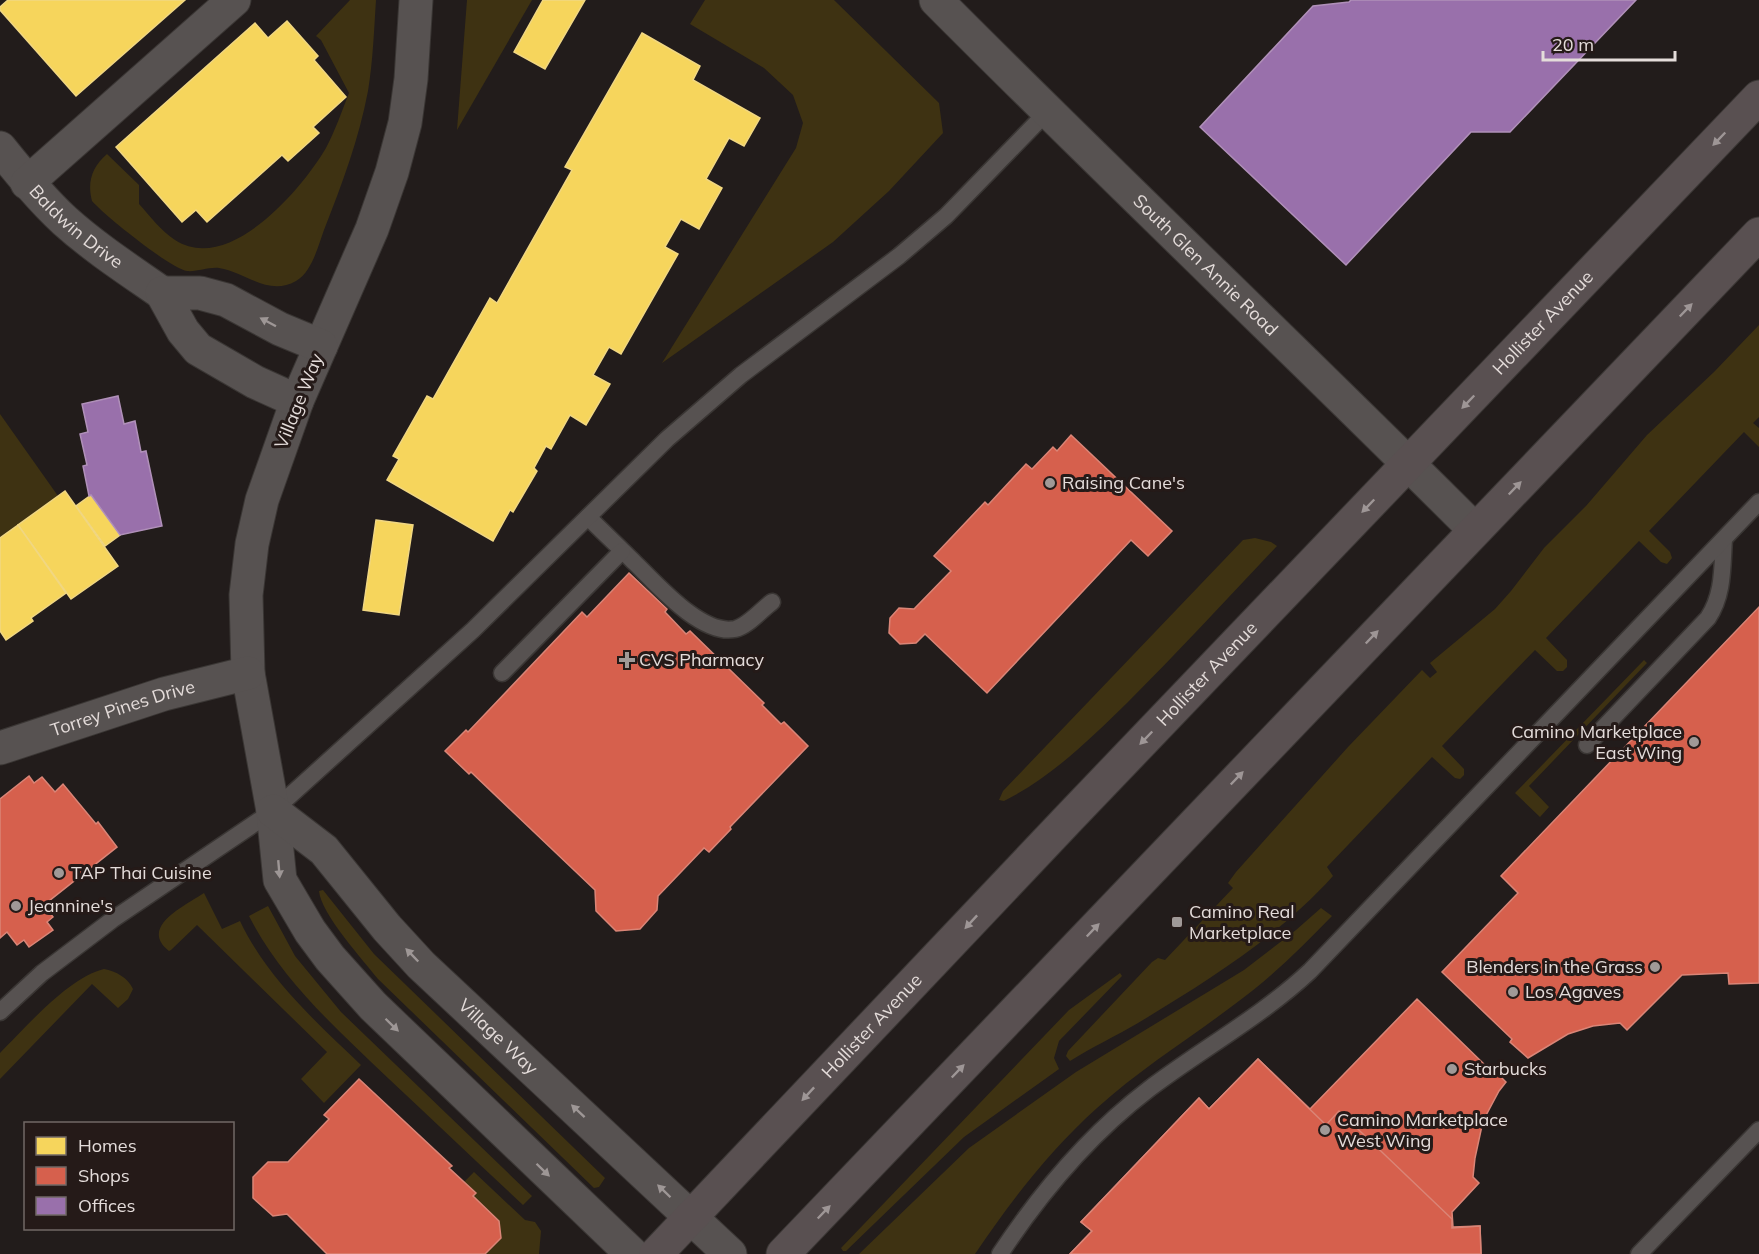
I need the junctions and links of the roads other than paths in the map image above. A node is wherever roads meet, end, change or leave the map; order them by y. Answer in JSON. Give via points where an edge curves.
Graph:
{"nodes":[{"id":1,"x":234,"y":0,"type":"edge"},
{"id":2,"x":416,"y":0,"type":"edge"},
{"id":3,"x":936,"y":0,"type":"edge"},
{"id":4,"x":1759,"y":97,"type":"edge"},
{"id":5,"x":1047,"y":112,"type":"junction"},
{"id":6,"x":0,"y":148,"type":"edge"},
{"id":7,"x":27,"y":183,"type":"junction"},
{"id":8,"x":1759,"y":234,"type":"edge"},
{"id":9,"x":162,"y":293,"type":"junction"},
{"id":10,"x":321,"y":346,"type":"junction"},
{"id":11,"x":297,"y":401,"type":"junction"},
{"id":12,"x":1409,"y":464,"type":"junction"},
{"id":13,"x":1759,"y":502,"type":"edge"},
{"id":14,"x":588,"y":517,"type":"junction"},
{"id":15,"x":1475,"y":530,"type":"junction"},
{"id":16,"x":1724,"y":539,"type":"junction"},
{"id":17,"x":622,"y":550,"type":"junction"},
{"id":18,"x":772,"y":602,"type":"dead end"},
{"id":19,"x":248,"y":673,"type":"junction"},
{"id":20,"x":502,"y":673,"type":"dead end"},
{"id":21,"x":1587,"y":745,"type":"dead end"},
{"id":22,"x":0,"y":748,"type":"edge"},
{"id":23,"x":273,"y":811,"type":"junction"},
{"id":24,"x":0,"y":1012,"type":"edge"},
{"id":25,"x":1759,"y":1130,"type":"edge"},
{"id":26,"x":691,"y":1217,"type":"junction"},
{"id":27,"x":632,"y":1254,"type":"edge"},
{"id":28,"x":656,"y":1254,"type":"edge"},
{"id":29,"x":730,"y":1254,"type":"edge"},
{"id":30,"x":783,"y":1254,"type":"edge"},
{"id":31,"x":1000,"y":1254,"type":"edge"},
{"id":32,"x":1639,"y":1254,"type":"edge"}],
"edges":[{"from":1,"to":7,"type":"street"},
{"from":2,"to":10,"type":"street","name":"Village Way","via":[[405,123],[392,172],[372,229]]},
{"from":3,"to":5,"type":"street","name":"South Glen Annie Road"},
{"from":4,"to":12,"type":"main road","name":"Hollister Avenue","one_way":true},
{"from":5,"to":12,"type":"street","name":"South Glen Annie Road"},
{"from":5,"to":14,"type":"lane","via":[[946,216],[853,293],[733,382],[667,439]]},
{"from":6,"to":7,"type":"street","name":"Baldwin Drive"},
{"from":7,"to":9,"type":"street","name":"Baldwin Drive","via":[[87,240]]},
{"from":15,"to":8,"type":"main road","one_way":true},
{"from":10,"to":9,"type":"street","one_way":true,"via":[[226,300],[200,292]]},
{"from":9,"to":11,"type":"street","name":"Baldwin Drive","via":[[198,349]]},
{"from":10,"to":11,"type":"street","name":"Village Way"},
{"from":11,"to":19,"type":"street","name":"Village Way","via":[[262,500],[252,544],[246,596]]},
{"from":12,"to":15,"type":"street","name":"South Glen Annie Road"},
{"from":12,"to":26,"type":"main road","name":"Hollister Avenue","one_way":true},
{"from":13,"to":16,"type":"lane"},
{"from":14,"to":17,"type":"lane"},
{"from":14,"to":23,"type":"lane","via":[[473,630]]},
{"from":30,"to":15,"type":"main road","one_way":true},
{"from":16,"to":21,"type":"lane","via":[[1717,606]]},
{"from":16,"to":31,"type":"lane","via":[[1310,971],[1283,995],[1148,1089],[1110,1122],[1037,1201]]},
{"from":17,"to":18,"type":"lane","via":[[677,604],[714,626],[741,626]]},
{"from":17,"to":20,"type":"lane"},
{"from":19,"to":22,"type":"street","name":"Torrey Pines Drive","via":[[164,694]]},
{"from":19,"to":23,"type":"street","name":"Village Way"},
{"from":23,"to":24,"type":"lane","via":[[104,927],[42,973]]},
{"from":26,"to":23,"type":"street","name":"Village Way","one_way":true,"via":[[421,965],[324,850]]},
{"from":23,"to":27,"type":"street","name":"Village Way","one_way":true,"via":[[279,880],[330,958],[374,1006]]},
{"from":25,"to":32,"type":"lane"},
{"from":26,"to":28,"type":"main road","name":"Hollister Avenue"},
{"from":26,"to":29,"type":"street","name":"Village Way"}]}
